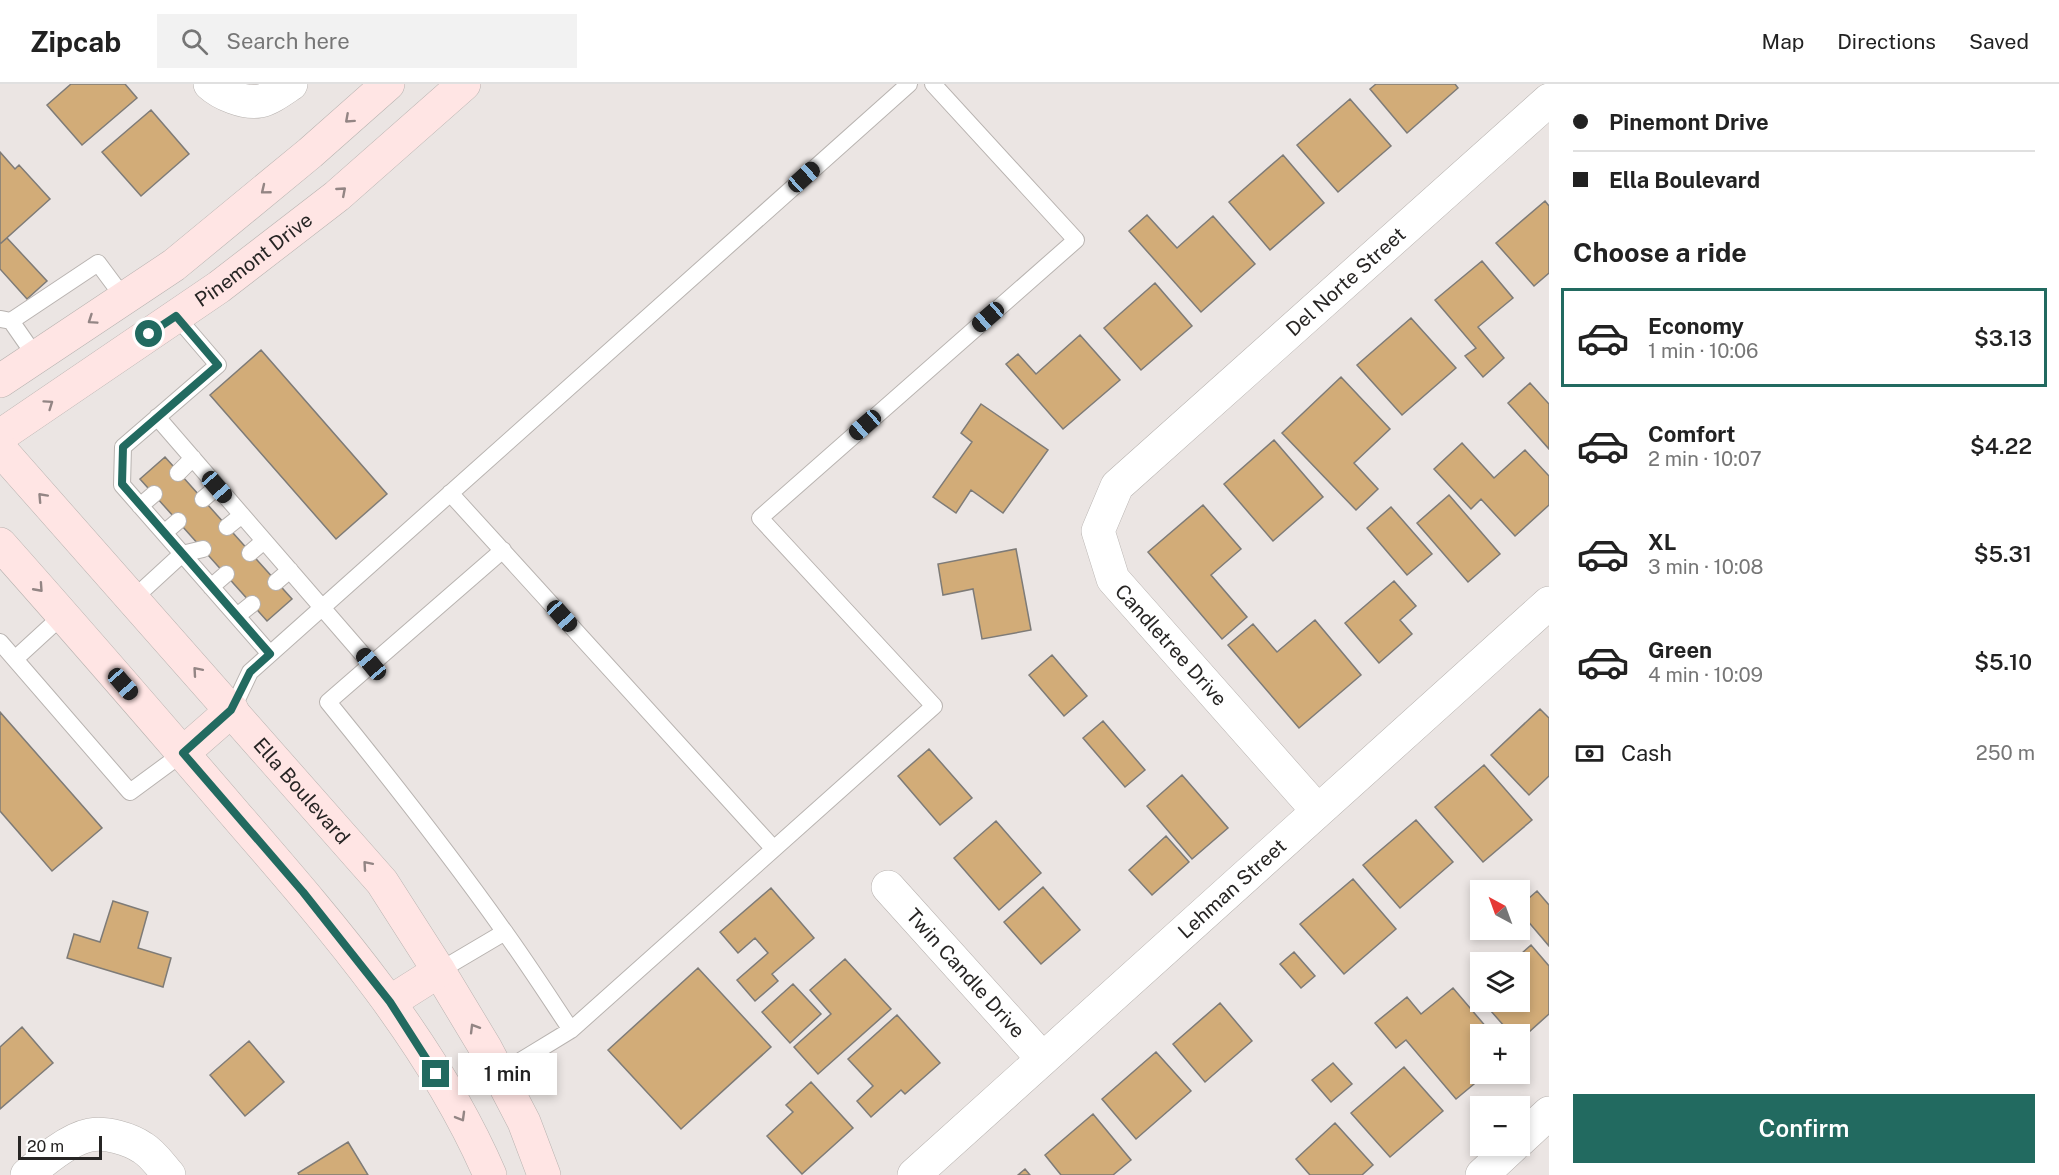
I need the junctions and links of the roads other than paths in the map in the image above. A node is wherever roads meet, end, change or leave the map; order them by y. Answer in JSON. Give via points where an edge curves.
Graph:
{"nodes":[{"id":1,"x":210,"y":84,"type":"edge"},
{"id":2,"x":291,"y":84,"type":"edge"},
{"id":3,"x":388,"y":84,"type":"edge"},
{"id":4,"x":464,"y":84,"type":"edge"},
{"id":5,"x":909,"y":84,"type":"edge"},
{"id":6,"x":933,"y":84,"type":"edge"},
{"id":7,"x":1549,"y":100,"type":"edge"},
{"id":8,"x":124,"y":298,"type":"junction"},
{"id":9,"x":176,"y":316,"type":"junction"},
{"id":10,"x":6,"y":320,"type":"edge"},
{"id":11,"x":36,"y":357,"type":"junction"},
{"id":12,"x":0,"y":381,"type":"edge"},
{"id":13,"x":157,"y":417,"type":"junction"},
{"id":14,"x":0,"y":436,"type":"edge"},
{"id":15,"x":0,"y":449,"type":"edge"},
{"id":16,"x":193,"y":458,"type":"junction"},
{"id":17,"x":1143,"y":463,"type":"joint"},
{"id":18,"x":178,"y":472,"type":"dead end"},
{"id":19,"x":217,"y":487,"type":"junction"},
{"id":20,"x":450,"y":493,"type":"junction"},
{"id":21,"x":154,"y":494,"type":"dead end"},
{"id":22,"x":203,"y":500,"type":"dead end"},
{"id":23,"x":140,"y":506,"type":"junction"},
{"id":24,"x":242,"y":515,"type":"junction"},
{"id":25,"x":178,"y":521,"type":"dead end"},
{"id":26,"x":228,"y":527,"type":"dead end"},
{"id":27,"x":164,"y":534,"type":"junction"},
{"id":28,"x":264,"y":541,"type":"junction"},
{"id":29,"x":0,"y":544,"type":"edge"},
{"id":30,"x":203,"y":549,"type":"dead end"},
{"id":31,"x":503,"y":550,"type":"junction"},
{"id":32,"x":250,"y":553,"type":"dead end"},
{"id":33,"x":182,"y":554,"type":"junction"},
{"id":34,"x":290,"y":570,"type":"junction"},
{"id":35,"x":226,"y":574,"type":"dead end"},
{"id":36,"x":276,"y":582,"type":"dead end"},
{"id":37,"x":212,"y":587,"type":"junction"},
{"id":38,"x":133,"y":598,"type":"junction"},
{"id":39,"x":1549,"y":603,"type":"edge"},
{"id":40,"x":252,"y":604,"type":"dead end"},
{"id":41,"x":322,"y":606,"type":"junction"},
{"id":42,"x":63,"y":615,"type":"junction"},
{"id":43,"x":237,"y":616,"type":"junction"},
{"id":44,"x":0,"y":642,"type":"edge"},
{"id":45,"x":270,"y":654,"type":"junction"},
{"id":46,"x":15,"y":659,"type":"junction"},
{"id":47,"x":371,"y":664,"type":"junction"},
{"id":48,"x":231,"y":710,"type":"junction"},
{"id":49,"x":183,"y":753,"type":"junction"},
{"id":50,"x":1317,"y":810,"type":"junction"},
{"id":51,"x":773,"y":848,"type":"junction"},
{"id":52,"x":888,"y":887,"type":"dead end"},
{"id":53,"x":506,"y":932,"type":"junction"},
{"id":54,"x":440,"y":971,"type":"junction"},
{"id":55,"x":390,"y":1002,"type":"junction"},
{"id":56,"x":571,"y":1030,"type":"junction"},
{"id":57,"x":1042,"y":1058,"type":"junction"},
{"id":58,"x":500,"y":1074,"type":"junction"},
{"id":59,"x":1549,"y":1113,"type":"edge"},
{"id":60,"x":1530,"y":1131,"type":"edge"},
{"id":61,"x":1502,"y":1156,"type":"edge"},
{"id":62,"x":27,"y":1175,"type":"edge"},
{"id":63,"x":169,"y":1175,"type":"edge"},
{"id":64,"x":490,"y":1175,"type":"edge"},
{"id":65,"x":544,"y":1175,"type":"edge"},
{"id":66,"x":914,"y":1175,"type":"edge"},
{"id":67,"x":1482,"y":1175,"type":"edge"}],
"edges":[{"from":1,"to":2,"type":"street","via":[[239,99],[260,101]]},
{"from":3,"to":8,"type":"main road","one_way":true,"via":[[174,265]]},
{"from":9,"to":4,"type":"main road","name":"Pinemont Drive","one_way":true,"via":[[337,196]]},
{"from":5,"to":20,"type":"lane"},
{"from":6,"to":51,"type":"lane","via":[[1076,240],[760,518],[933,706]]},
{"from":7,"to":17,"type":"street","name":"Del Norte Street"},
{"from":8,"to":10,"type":"lane","via":[[98,263]]},
{"from":8,"to":11,"type":"main road","one_way":true},
{"from":9,"to":13,"type":"lane","via":[[218,365]]},
{"from":14,"to":9,"type":"main road","name":"Pinemont Drive","one_way":true},
{"from":10,"to":11,"type":"lane"},
{"from":11,"to":12,"type":"main road"},
{"from":13,"to":16,"type":"lane"},
{"from":13,"to":23,"type":"lane","via":[[123,447],[122,484]]},
{"from":38,"to":15,"type":"main road","name":"Ella Boulevard","one_way":true},
{"from":16,"to":18,"type":"lane"},
{"from":16,"to":19,"type":"lane"},
{"from":17,"to":50,"type":"street","name":"Candletree Drive","via":[[1117,486],[1098,531],[1113,579]]},
{"from":19,"to":22,"type":"lane"},
{"from":19,"to":24,"type":"lane"},
{"from":20,"to":31,"type":"lane"},
{"from":20,"to":41,"type":"lane"},
{"from":21,"to":23,"type":"lane"},
{"from":23,"to":27,"type":"lane"},
{"from":24,"to":26,"type":"lane"},
{"from":24,"to":28,"type":"lane"},
{"from":25,"to":27,"type":"lane"},
{"from":27,"to":33,"type":"lane"},
{"from":28,"to":32,"type":"lane"},
{"from":28,"to":34,"type":"lane"},
{"from":29,"to":42,"type":"main road","one_way":true},
{"from":30,"to":33,"type":"lane"},
{"from":31,"to":47,"type":"lane"},
{"from":31,"to":51,"type":"lane"},
{"from":33,"to":37,"type":"lane"},
{"from":33,"to":38,"type":"lane"},
{"from":34,"to":36,"type":"lane"},
{"from":34,"to":41,"type":"lane"},
{"from":35,"to":37,"type":"lane"},
{"from":37,"to":43,"type":"lane"},
{"from":48,"to":38,"type":"main road","name":"Ella Boulevard","one_way":true},
{"from":39,"to":50,"type":"street","name":"Lehman Street"},
{"from":40,"to":43,"type":"lane"},
{"from":41,"to":45,"type":"lane"},
{"from":41,"to":47,"type":"lane"},
{"from":42,"to":46,"type":"lane"},
{"from":42,"to":49,"type":"main road"},
{"from":43,"to":45,"type":"lane"},
{"from":44,"to":46,"type":"lane"},
{"from":45,"to":48,"type":"lane","via":[[250,672]]},
{"from":46,"to":49,"type":"lane","via":[[130,792]]},
{"from":47,"to":53,"type":"lane","via":[[328,702]]},
{"from":48,"to":49,"type":"main road"},
{"from":54,"to":48,"type":"main road","name":"Ella Boulevard","one_way":true,"via":[[382,882]]},
{"from":49,"to":55,"type":"main road","via":[[303,892]]},
{"from":50,"to":57,"type":"street","name":"Lehman Street"},
{"from":51,"to":56,"type":"lane"},
{"from":52,"to":57,"type":"street","name":"Twin Candle Drive"},
{"from":53,"to":54,"type":"lane"},
{"from":53,"to":56,"type":"lane"},
{"from":54,"to":55,"type":"main road"},
{"from":58,"to":54,"type":"main road","name":"Ella Boulevard","one_way":true},
{"from":55,"to":64,"type":"main road","one_way":true,"via":[[447,1092]]},
{"from":56,"to":58,"type":"lane"},
{"from":57,"to":66,"type":"street","name":"Lehman Street"},
{"from":58,"to":65,"type":"main road","name":"Ella Boulevard"},
{"from":59,"to":60,"type":"street"},
{"from":61,"to":67,"type":"street"},
{"from":62,"to":63,"type":"street","via":[[44,1160],[89,1135],[127,1140],[145,1149]]}]}
